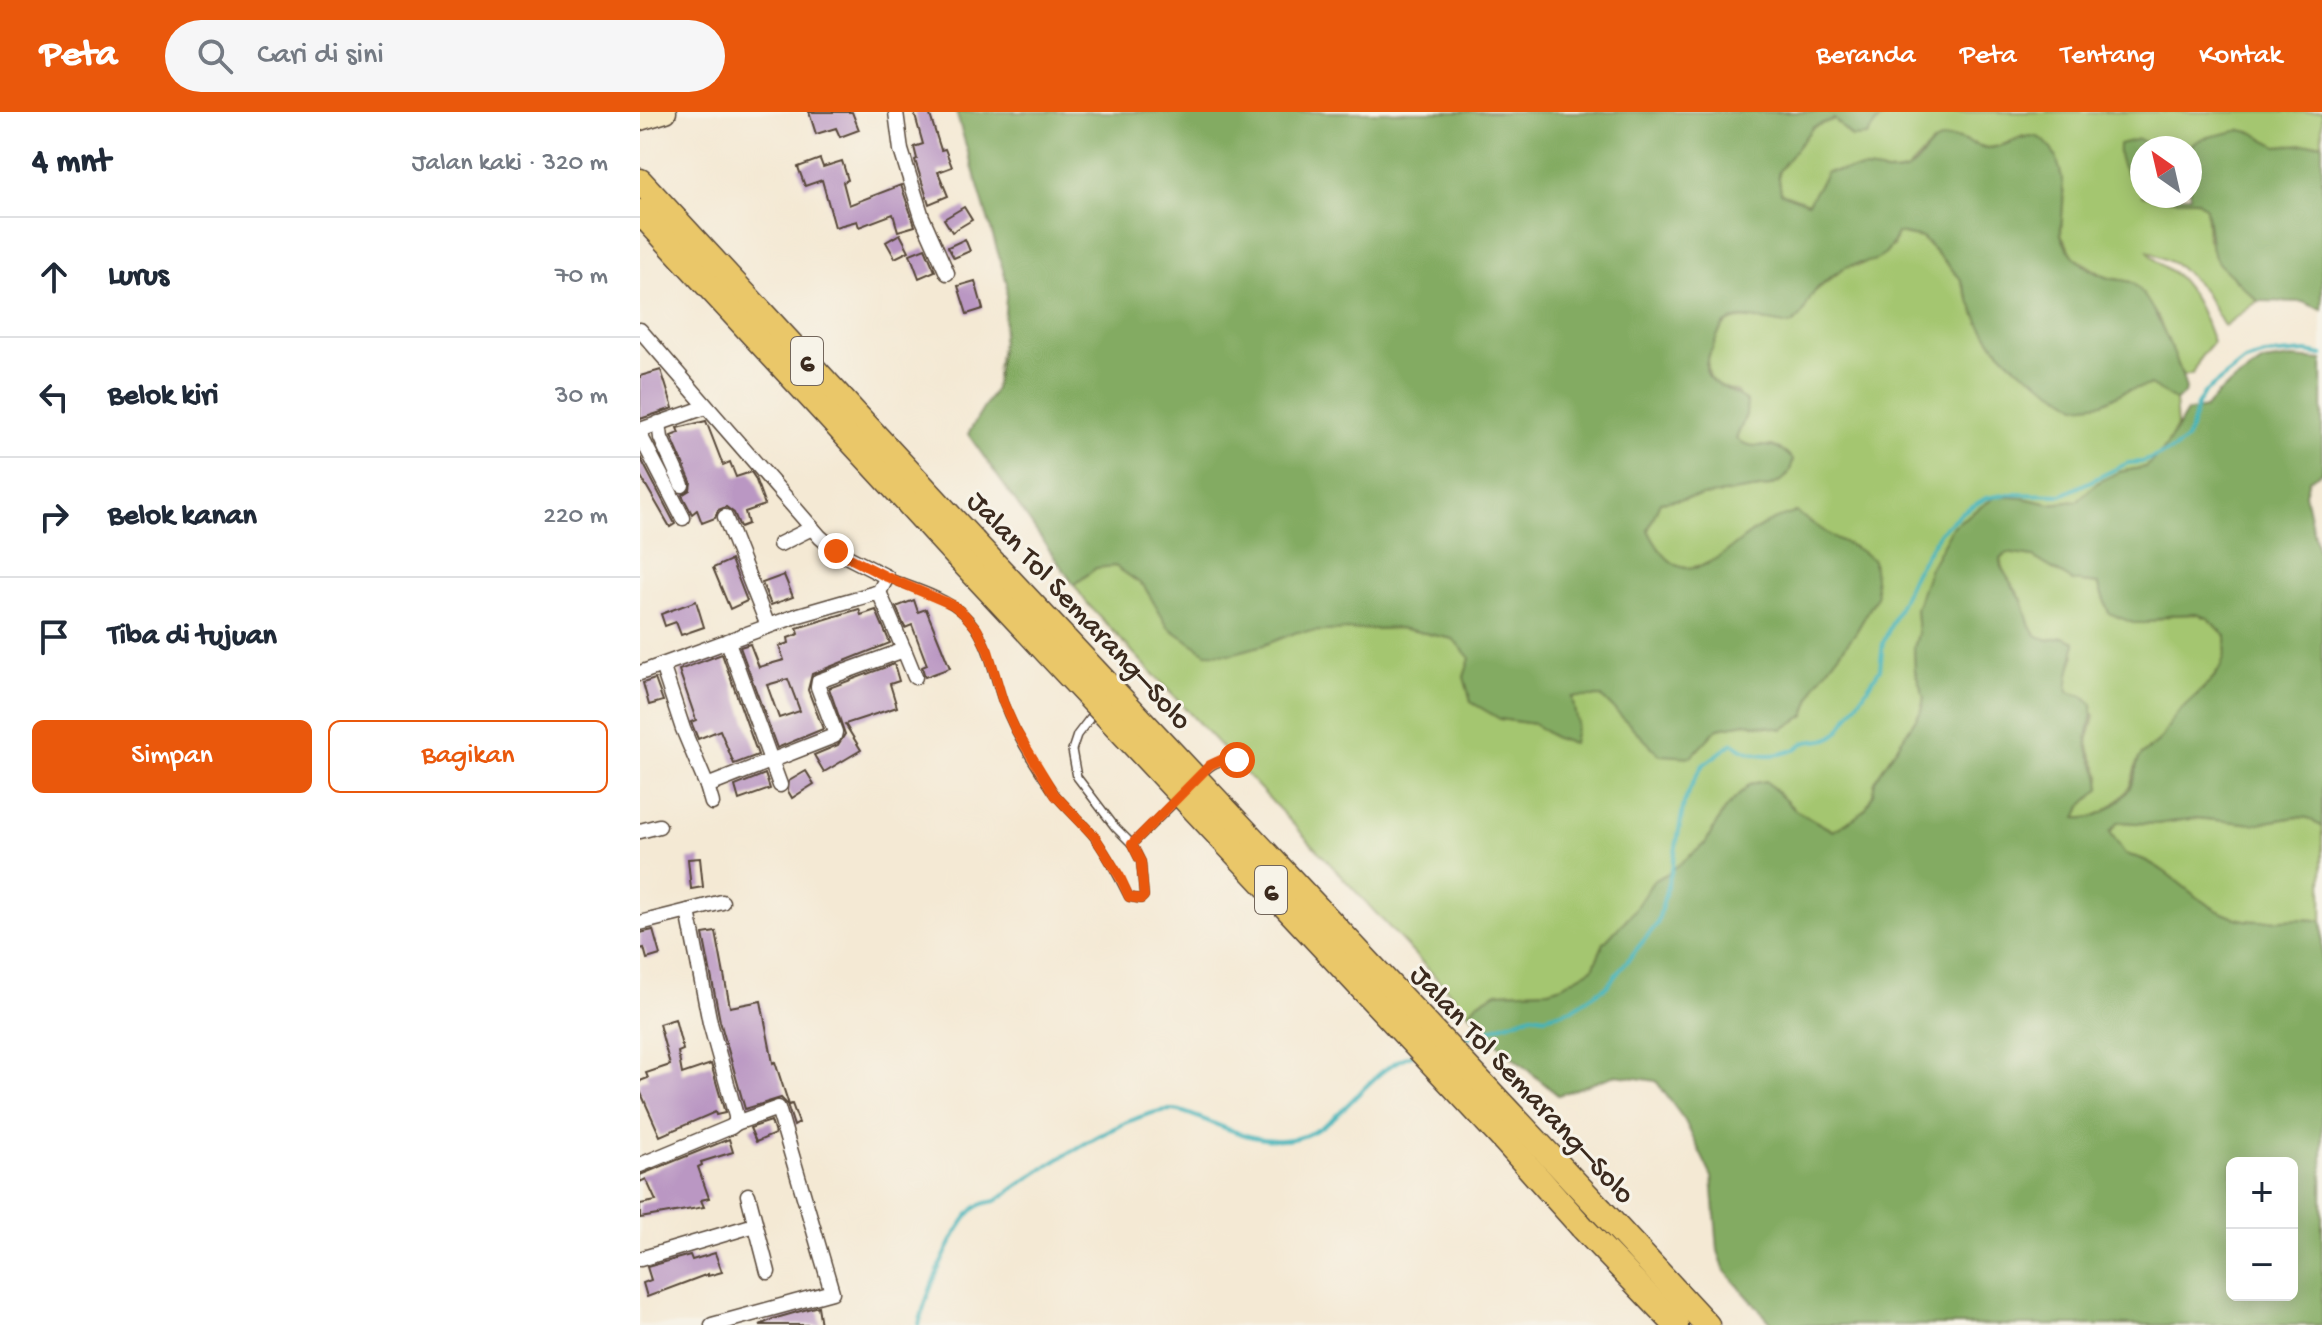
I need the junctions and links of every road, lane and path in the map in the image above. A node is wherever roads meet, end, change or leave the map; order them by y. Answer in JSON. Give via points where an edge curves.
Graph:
{"nodes":[{"id":1,"x":666,"y":112,"type":"edge"},
{"id":2,"x":896,"y":112,"type":"edge"},
{"id":3,"x":640,"y":120,"type":"edge"},
{"id":4,"x":640,"y":181,"type":"edge"},
{"id":5,"x":640,"y":212,"type":"edge"},
{"id":6,"x":947,"y":273,"type":"dead end"},
{"id":7,"x":640,"y":330,"type":"edge"},
{"id":8,"x":706,"y":407,"type":"junction"},
{"id":9,"x":659,"y":423,"type":"junction"},
{"id":10,"x":640,"y":433,"type":"edge"},
{"id":11,"x":682,"y":485,"type":"dead end"},
{"id":12,"x":725,"y":517,"type":"dead end"},
{"id":13,"x":683,"y":518,"type":"dead end"},
{"id":14,"x":812,"y":528,"type":"junction"},
{"id":15,"x":780,"y":544,"type":"dead end"},
{"id":16,"x":965,"y":548,"type":"junction"},
{"id":17,"x":887,"y":577,"type":"junction"},
{"id":18,"x":879,"y":592,"type":"junction"},
{"id":19,"x":768,"y":626,"type":"junction"},
{"id":20,"x":728,"y":642,"type":"junction"},
{"id":21,"x":904,"y":650,"type":"junction"},
{"id":22,"x":662,"y":665,"type":"junction"},
{"id":23,"x":640,"y":673,"type":"edge"},
{"id":24,"x":915,"y":677,"type":"dead end"},
{"id":25,"x":1090,"y":718,"type":"dead end"},
{"id":26,"x":1237,"y":760,"type":"dead end"},
{"id":27,"x":772,"y":762,"type":"junction"},
{"id":28,"x":780,"y":785,"type":"dead end"},
{"id":29,"x":707,"y":786,"type":"junction"},
{"id":30,"x":712,"y":803,"type":"dead end"},
{"id":31,"x":659,"y":826,"type":"dead end"},
{"id":32,"x":640,"y":831,"type":"edge"},
{"id":33,"x":1132,"y":844,"type":"junction"},
{"id":34,"x":722,"y":902,"type":"dead end"},
{"id":35,"x":688,"y":911,"type":"junction"},
{"id":36,"x":640,"y":923,"type":"edge"},
{"id":37,"x":736,"y":1123,"type":"junction"},
{"id":38,"x":640,"y":1165,"type":"edge"},
{"id":39,"x":748,"y":1195,"type":"dead end"},
{"id":40,"x":755,"y":1225,"type":"junction"},
{"id":41,"x":640,"y":1259,"type":"edge"},
{"id":42,"x":768,"y":1272,"type":"dead end"},
{"id":43,"x":712,"y":1325,"type":"edge"},
{"id":44,"x":1676,"y":1325,"type":"edge"},
{"id":45,"x":1707,"y":1325,"type":"edge"}],
"edges":[{"from":1,"to":3,"type":"street"},
{"from":2,"to":6,"type":"street","via":[[901,150],[922,217]]},
{"from":4,"to":16,"type":"highway","name":"Jalan Tol Semarang–Solo","number":"6"},
{"from":5,"to":16,"type":"highway","name":"Jalan Tol Semarang–Solo","number":"6"},
{"from":7,"to":8,"type":"street"},
{"from":8,"to":9,"type":"street"},
{"from":8,"to":14,"type":"street"},
{"from":9,"to":10,"type":"street"},
{"from":9,"to":11,"type":"street"},
{"from":10,"to":13,"type":"street"},
{"from":12,"to":19,"type":"street"},
{"from":14,"to":15,"type":"street"},
{"from":14,"to":17,"type":"street","via":[[836,551]]},
{"from":16,"to":44,"type":"highway","name":"Jalan Tol Semarang–Solo","number":"6","bridge":true},
{"from":16,"to":45,"type":"highway","name":"Jalan Tol Semarang–Solo","number":"6","bridge":true},
{"from":17,"to":18,"type":"street"},
{"from":17,"to":33,"type":"lane","via":[[953,605],[977,629],[1015,729],[1055,795],[1095,837],[1129,897],[1141,899],[1141,862]]},
{"from":18,"to":19,"type":"street"},
{"from":18,"to":21,"type":"street"},
{"from":19,"to":20,"type":"street"},
{"from":20,"to":22,"type":"street"},
{"from":20,"to":27,"type":"street"},
{"from":21,"to":24,"type":"street"},
{"from":21,"to":27,"type":"street","via":[[819,681],[835,735]]},
{"from":22,"to":23,"type":"street"},
{"from":22,"to":29,"type":"street"},
{"from":25,"to":33,"type":"lane","via":[[1072,750],[1077,777]]},
{"from":26,"to":33,"type":"lane","via":[[1210,765]]},
{"from":27,"to":28,"type":"street"},
{"from":27,"to":29,"type":"street"},
{"from":29,"to":30,"type":"street"},
{"from":31,"to":32,"type":"street"},
{"from":34,"to":35,"type":"street"},
{"from":35,"to":36,"type":"street"},
{"from":35,"to":37,"type":"street"},
{"from":37,"to":38,"type":"street"},
{"from":37,"to":43,"type":"street","via":[[778,1108],[832,1292]]},
{"from":39,"to":40,"type":"street"},
{"from":40,"to":41,"type":"street"},
{"from":40,"to":42,"type":"street"}]}
